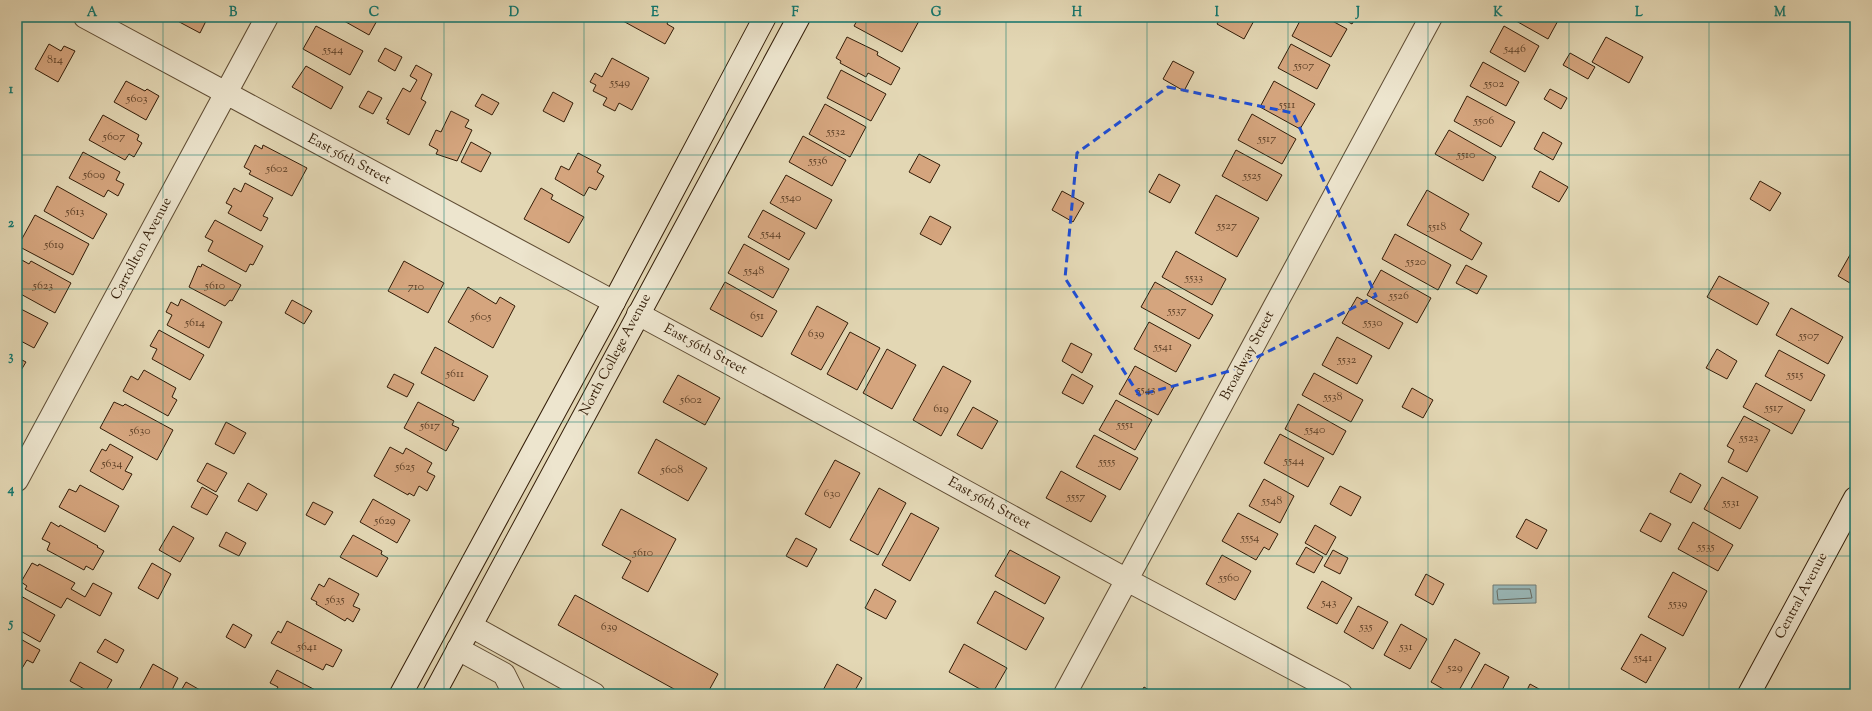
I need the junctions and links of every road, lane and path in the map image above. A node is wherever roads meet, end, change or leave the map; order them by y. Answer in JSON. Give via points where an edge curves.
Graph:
{"nodes":[{"id":1,"x":85,"y":17,"type":"edge"},
{"id":2,"x":267,"y":17,"type":"edge"},
{"id":3,"x":765,"y":17,"type":"edge"},
{"id":4,"x":799,"y":17,"type":"edge"},
{"id":5,"x":1431,"y":17,"type":"edge"},
{"id":6,"x":226,"y":94,"type":"junction"},
{"id":7,"x":614,"y":302,"type":"junction"},
{"id":8,"x":638,"y":314,"type":"junction"},
{"id":9,"x":17,"y":480,"type":"edge"},
{"id":10,"x":1855,"y":498,"type":"edge"},
{"id":11,"x":1127,"y":580,"type":"junction"},
{"id":12,"x":471,"y":626,"type":"junction"},
{"id":13,"x":458,"y":648,"type":"junction"},
{"id":14,"x":400,"y":694,"type":"edge"},
{"id":15,"x":434,"y":694,"type":"edge"},
{"id":16,"x":514,"y":694,"type":"edge"},
{"id":17,"x":594,"y":694,"type":"edge"},
{"id":18,"x":1065,"y":694,"type":"edge"},
{"id":19,"x":1341,"y":694,"type":"edge"},
{"id":20,"x":1749,"y":694,"type":"edge"}],
"edges":[{"from":1,"to":6,"type":"street","name":"East 56th Street"},
{"from":2,"to":6,"type":"street","name":"Carrollton Avenue"},
{"from":3,"to":7,"type":"street","name":"North College Avenue"},
{"from":4,"to":8,"type":"street","name":"North College Avenue"},
{"from":5,"to":11,"type":"street","name":"Broadway Street"},
{"from":6,"to":7,"type":"street","name":"East 56th Street"},
{"from":6,"to":9,"type":"street","name":"Carrollton Avenue"},
{"from":7,"to":14,"type":"street","name":"North College Avenue"},
{"from":8,"to":11,"type":"street","name":"East 56th Street"},
{"from":8,"to":12,"type":"street","name":"North College Avenue"},
{"from":10,"to":20,"type":"street","name":"Central Avenue"},
{"from":11,"to":18,"type":"street","name":"Broadway Street"},
{"from":11,"to":19,"type":"street","name":"East 56th Street"},
{"from":12,"to":13,"type":"street","name":"North College Avenue"},
{"from":12,"to":17,"type":"street"},
{"from":13,"to":15,"type":"street","name":"North College Avenue"},
{"from":13,"to":16,"type":"street","via":[[504,674]]}]}
